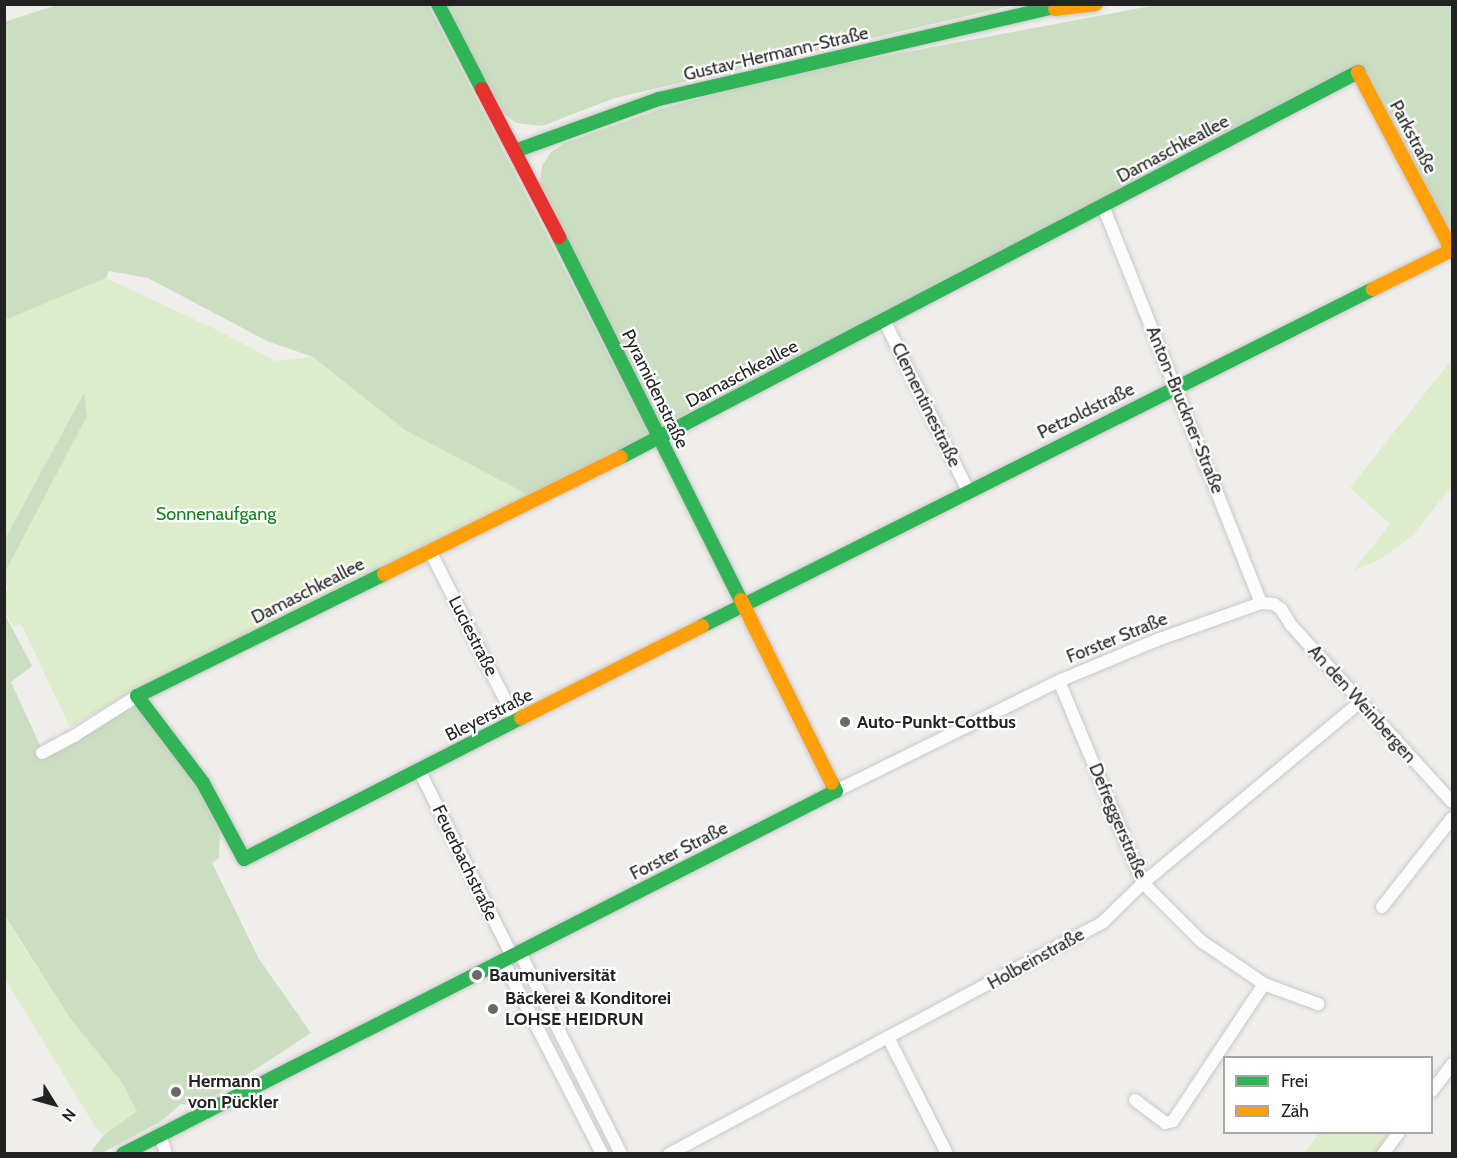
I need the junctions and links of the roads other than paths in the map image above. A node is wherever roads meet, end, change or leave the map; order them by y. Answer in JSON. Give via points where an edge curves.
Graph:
{"nodes":[{"id":1,"x":438,"y":4,"type":"edge"},
{"id":2,"x":1068,"y":4,"type":"edge"},
{"id":3,"x":1096,"y":4,"type":"edge"},
{"id":4,"x":1050,"y":10,"type":"junction"},
{"id":5,"x":1358,"y":72,"type":"joint"},
{"id":6,"x":515,"y":151,"type":"junction"},
{"id":7,"x":1103,"y":206,"type":"junction"},
{"id":8,"x":1448,"y":252,"type":"joint"},
{"id":9,"x":885,"y":320,"type":"junction"},
{"id":10,"x":1176,"y":387,"type":"junction"},
{"id":11,"x":659,"y":438,"type":"junction"},
{"id":12,"x":968,"y":490,"type":"junction"},
{"id":13,"x":430,"y":550,"type":"junction"},
{"id":14,"x":1268,"y":604,"type":"junction"},
{"id":15,"x":742,"y":607,"type":"junction"},
{"id":16,"x":1059,"y":681,"type":"junction"},
{"id":17,"x":137,"y":696,"type":"junction"},
{"id":18,"x":1360,"y":702,"type":"junction"},
{"id":19,"x":516,"y":721,"type":"junction"},
{"id":20,"x":42,"y":753,"type":"dead end"},
{"id":21,"x":419,"y":770,"type":"junction"},
{"id":22,"x":836,"y":791,"type":"junction"},
{"id":23,"x":1452,"y":802,"type":"edge"},
{"id":24,"x":1452,"y":818,"type":"edge"},
{"id":25,"x":1143,"y":883,"type":"junction"},
{"id":26,"x":1382,"y":907,"type":"dead end"},
{"id":27,"x":512,"y":956,"type":"junction"},
{"id":28,"x":1264,"y":984,"type":"junction"},
{"id":29,"x":1318,"y":1004,"type":"dead end"},
{"id":30,"x":889,"y":1039,"type":"junction"},
{"id":31,"x":1452,"y":1064,"type":"edge"},
{"id":32,"x":1433,"y":1088,"type":"edge"},
{"id":33,"x":1135,"y":1100,"type":"dead end"},
{"id":34,"x":1398,"y":1134,"type":"edge"},
{"id":35,"x":160,"y":1135,"type":"junction"},
{"id":36,"x":123,"y":1154,"type":"edge"},
{"id":37,"x":166,"y":1154,"type":"edge"},
{"id":38,"x":602,"y":1154,"type":"edge"},
{"id":39,"x":621,"y":1154,"type":"edge"},
{"id":40,"x":669,"y":1154,"type":"edge"},
{"id":41,"x":947,"y":1154,"type":"edge"},
{"id":42,"x":1383,"y":1154,"type":"edge"}],
"edges":[{"from":1,"to":6,"type":"street","name":"Pyramidenstraße"},
{"from":2,"to":4,"type":"street","name":"Gustav-Hermann-Straße"},
{"from":3,"to":4,"type":"street","name":"Gustav-Hermann-Straße"},
{"from":4,"to":6,"type":"street","name":"Gustav-Hermann-Straße","via":[[659,99]]},
{"from":5,"to":7,"type":"street","name":"Damaschkeallee"},
{"from":5,"to":8,"type":"street","name":"Parkstraße","via":[[1448,243]]},
{"from":6,"to":11,"type":"street","name":"Pyramidenstraße"},
{"from":7,"to":9,"type":"street","name":"Damaschkeallee"},
{"from":7,"to":10,"type":"street","name":"Anton-Bruckner-Straße"},
{"from":8,"to":10,"type":"street","name":"Petzoldstraße"},
{"from":9,"to":11,"type":"street","name":"Damaschkeallee"},
{"from":9,"to":12,"type":"street","name":"Clementinestraße"},
{"from":10,"to":12,"type":"street","name":"Petzoldstraße"},
{"from":10,"to":14,"type":"street","name":"Anton-Bruckner-Straße"},
{"from":11,"to":13,"type":"street","name":"Damaschkeallee"},
{"from":11,"to":15,"type":"street","name":"Pyramidenstraße"},
{"from":12,"to":15,"type":"street","name":"Petzoldstraße"},
{"from":13,"to":17,"type":"street","name":"Damaschkeallee"},
{"from":13,"to":19,"type":"street","name":"Luciestraße"},
{"from":14,"to":16,"type":"street","name":"Forster Straße","via":[[1157,640]]},
{"from":14,"to":18,"type":"street","name":"An den Weinbergen"},
{"from":15,"to":19,"type":"street","name":"Bleyerstraße"},
{"from":15,"to":22,"type":"street","name":"Pyramidenstraße"},
{"from":16,"to":22,"type":"street","name":"Forster Straße"},
{"from":16,"to":25,"type":"street","name":"Defreggerstraße"},
{"from":17,"to":20,"type":"street","name":"Damaschkeallee"},
{"from":17,"to":21,"type":"street","name":"Bleyerstraße","via":[[203,783],[244,859]]},
{"from":18,"to":23,"type":"street","name":"An den Weinbergen"},
{"from":18,"to":25,"type":"street","name":"Holbeinstraße"},
{"from":19,"to":21,"type":"street","name":"Bleyerstraße"},
{"from":21,"to":27,"type":"street","name":"Feuerbachstraße"},
{"from":22,"to":27,"type":"street","name":"Forster Straße"},
{"from":24,"to":26,"type":"street"},
{"from":25,"to":28,"type":"street","name":"Defreggerstraße","via":[[1201,941]]},
{"from":25,"to":30,"type":"street","name":"Holbeinstraße","via":[[1102,923]]},
{"from":27,"to":35,"type":"street","name":"Forster Straße"},
{"from":27,"to":38,"type":"street","name":"Feuerbachstraße"},
{"from":27,"to":39,"type":"street","name":"Feuerbachstraße"},
{"from":28,"to":29,"type":"street","name":"Defreggerstraße"},
{"from":28,"to":33,"type":"street","via":[[1173,1121],[1165,1123]]},
{"from":30,"to":40,"type":"street","name":"Holbeinstraße"},
{"from":30,"to":41,"type":"street"},
{"from":31,"to":32,"type":"street"},
{"from":34,"to":42,"type":"street"},
{"from":35,"to":36,"type":"street","name":"Forster Straße"},
{"from":35,"to":37,"type":"street"}]}
